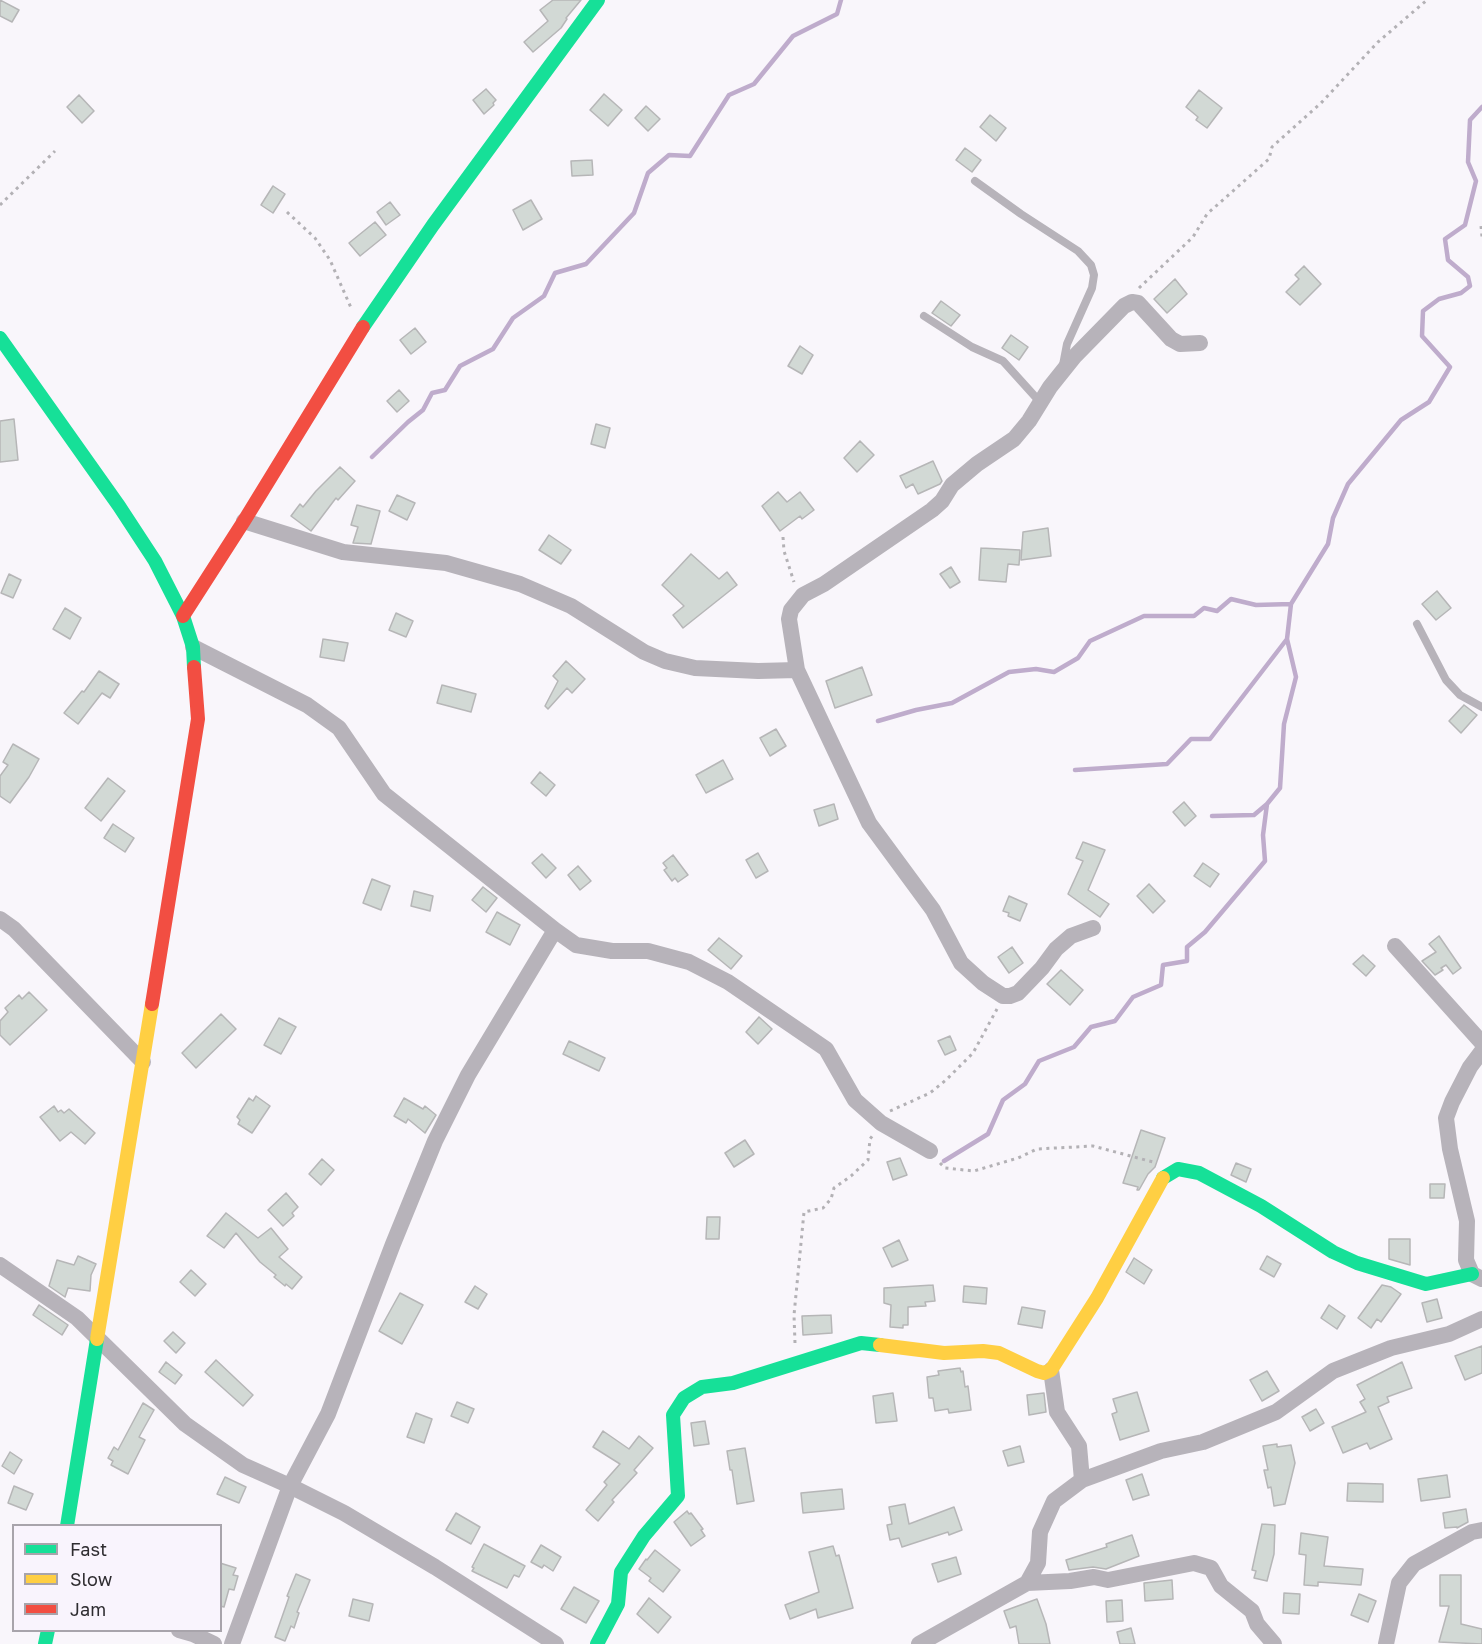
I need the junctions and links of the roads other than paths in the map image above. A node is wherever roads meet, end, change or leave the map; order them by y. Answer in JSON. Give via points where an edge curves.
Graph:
{"nodes":[{"id":1,"x":598,"y":0,"type":"edge"},
{"id":2,"x":975,"y":181,"type":"dead end"},
{"id":3,"x":924,"y":316,"type":"dead end"},
{"id":4,"x":0,"y":338,"type":"edge"},
{"id":5,"x":1200,"y":343,"type":"dead end"},
{"id":6,"x":1062,"y":372,"type":"junction"},
{"id":7,"x":1040,"y":402,"type":"junction"},
{"id":8,"x":244,"y":521,"type":"junction"},
{"id":9,"x":183,"y":616,"type":"junction"},
{"id":10,"x":1418,"y":624,"type":"dead end"},
{"id":11,"x":193,"y":647,"type":"junction"},
{"id":12,"x":797,"y":670,"type":"junction"},
{"id":13,"x":1482,"y":706,"type":"edge"},
{"id":14,"x":0,"y":919,"type":"edge"},
{"id":15,"x":1093,"y":928,"type":"dead end"},
{"id":16,"x":555,"y":930,"type":"junction"},
{"id":17,"x":1395,"y":946,"type":"dead end"},
{"id":18,"x":1482,"y":1043,"type":"edge"},
{"id":19,"x":1482,"y":1051,"type":"edge"},
{"id":20,"x":142,"y":1062,"type":"junction"},
{"id":21,"x":930,"y":1151,"type":"road end"},
{"id":22,"x":0,"y":1265,"type":"edge"},
{"id":23,"x":1477,"y":1276,"type":"edge"},
{"id":24,"x":1482,"y":1319,"type":"edge"},
{"id":25,"x":97,"y":1338,"type":"junction"},
{"id":26,"x":1051,"y":1370,"type":"junction"},
{"id":27,"x":1082,"y":1480,"type":"junction"},
{"id":28,"x":290,"y":1486,"type":"junction"},
{"id":29,"x":67,"y":1524,"type":"edge"},
{"id":30,"x":1482,"y":1530,"type":"edge"},
{"id":31,"x":1027,"y":1583,"type":"junction"},
{"id":32,"x":186,"y":1632,"type":"edge"},
{"id":33,"x":214,"y":1644,"type":"edge"},
{"id":34,"x":232,"y":1644,"type":"edge"},
{"id":35,"x":556,"y":1644,"type":"edge"},
{"id":36,"x":597,"y":1644,"type":"edge"},
{"id":37,"x":920,"y":1644,"type":"edge"},
{"id":38,"x":1274,"y":1644,"type":"edge"},
{"id":39,"x":1386,"y":1644,"type":"edge"}],
"edges":[{"from":1,"to":8,"type":"street","via":[[360,331]]},
{"from":2,"to":6,"type":"lane","via":[[1078,251],[1091,265],[1092,288],[1067,344]]},
{"from":3,"to":7,"type":"lane","via":[[972,347],[1003,361]]},
{"from":4,"to":9,"type":"street","via":[[119,506],[155,561]]},
{"from":5,"to":6,"type":"street","via":[[1180,344],[1171,339],[1138,303],[1132,302]]},
{"from":6,"to":7,"type":"street"},
{"from":7,"to":12,"type":"street","via":[[1014,439],[952,485],[932,510],[795,602],[789,619]]},
{"from":8,"to":9,"type":"street"},
{"from":8,"to":12,"type":"street","via":[[343,552],[446,564],[520,584],[571,606],[665,661],[695,668]]},
{"from":9,"to":11,"type":"street"},
{"from":10,"to":13,"type":"lane","via":[[1446,680],[1460,695]]},
{"from":11,"to":16,"type":"street","via":[[307,705],[339,728],[384,794]]},
{"from":11,"to":20,"type":"street","via":[[198,719]]},
{"from":12,"to":15,"type":"street","via":[[869,823],[933,910],[961,963],[1003,996],[1010,996],[1018,993],[1071,936]]},
{"from":14,"to":20,"type":"street"},
{"from":16,"to":21,"type":"street","via":[[576,945],[648,951],[689,962],[728,982],[825,1049],[855,1100],[881,1123]]},
{"from":16,"to":28,"type":"street","via":[[468,1075],[435,1141],[328,1414]]},
{"from":17,"to":18,"type":"street"},
{"from":19,"to":23,"type":"street","via":[[1470,1066],[1446,1118],[1467,1221],[1466,1260]]},
{"from":20,"to":25,"type":"street"},
{"from":22,"to":25,"type":"street","via":[[77,1318]]},
{"from":23,"to":26,"type":"street","via":[[1426,1284],[1357,1263],[1220,1184],[1199,1173],[1178,1169],[1160,1180],[1097,1298]]},
{"from":24,"to":27,"type":"street","via":[[1449,1334],[1391,1348],[1333,1371],[1276,1412],[1224,1434],[1161,1451]]},
{"from":25,"to":28,"type":"street","via":[[185,1424],[243,1465]]},
{"from":25,"to":29,"type":"street"},
{"from":26,"to":27,"type":"street","via":[[1057,1412],[1079,1446]]},
{"from":26,"to":36,"type":"street","via":[[1037,1371],[999,1353],[944,1353],[861,1343],[733,1383],[702,1387],[684,1398],[673,1415],[678,1496],[644,1536],[621,1572],[618,1604]]},
{"from":27,"to":31,"type":"street","via":[[1054,1501],[1040,1532],[1038,1563]]},
{"from":28,"to":34,"type":"street"},
{"from":28,"to":35,"type":"street","via":[[435,1566]]},
{"from":30,"to":39,"type":"street","via":[[1413,1564],[1399,1583]]},
{"from":31,"to":37,"type":"street"},
{"from":31,"to":38,"type":"street","via":[[1094,1577],[1108,1580],[1194,1563],[1211,1568],[1221,1586],[1252,1611],[1257,1624]]},
{"from":32,"to":33,"type":"street"}]}
